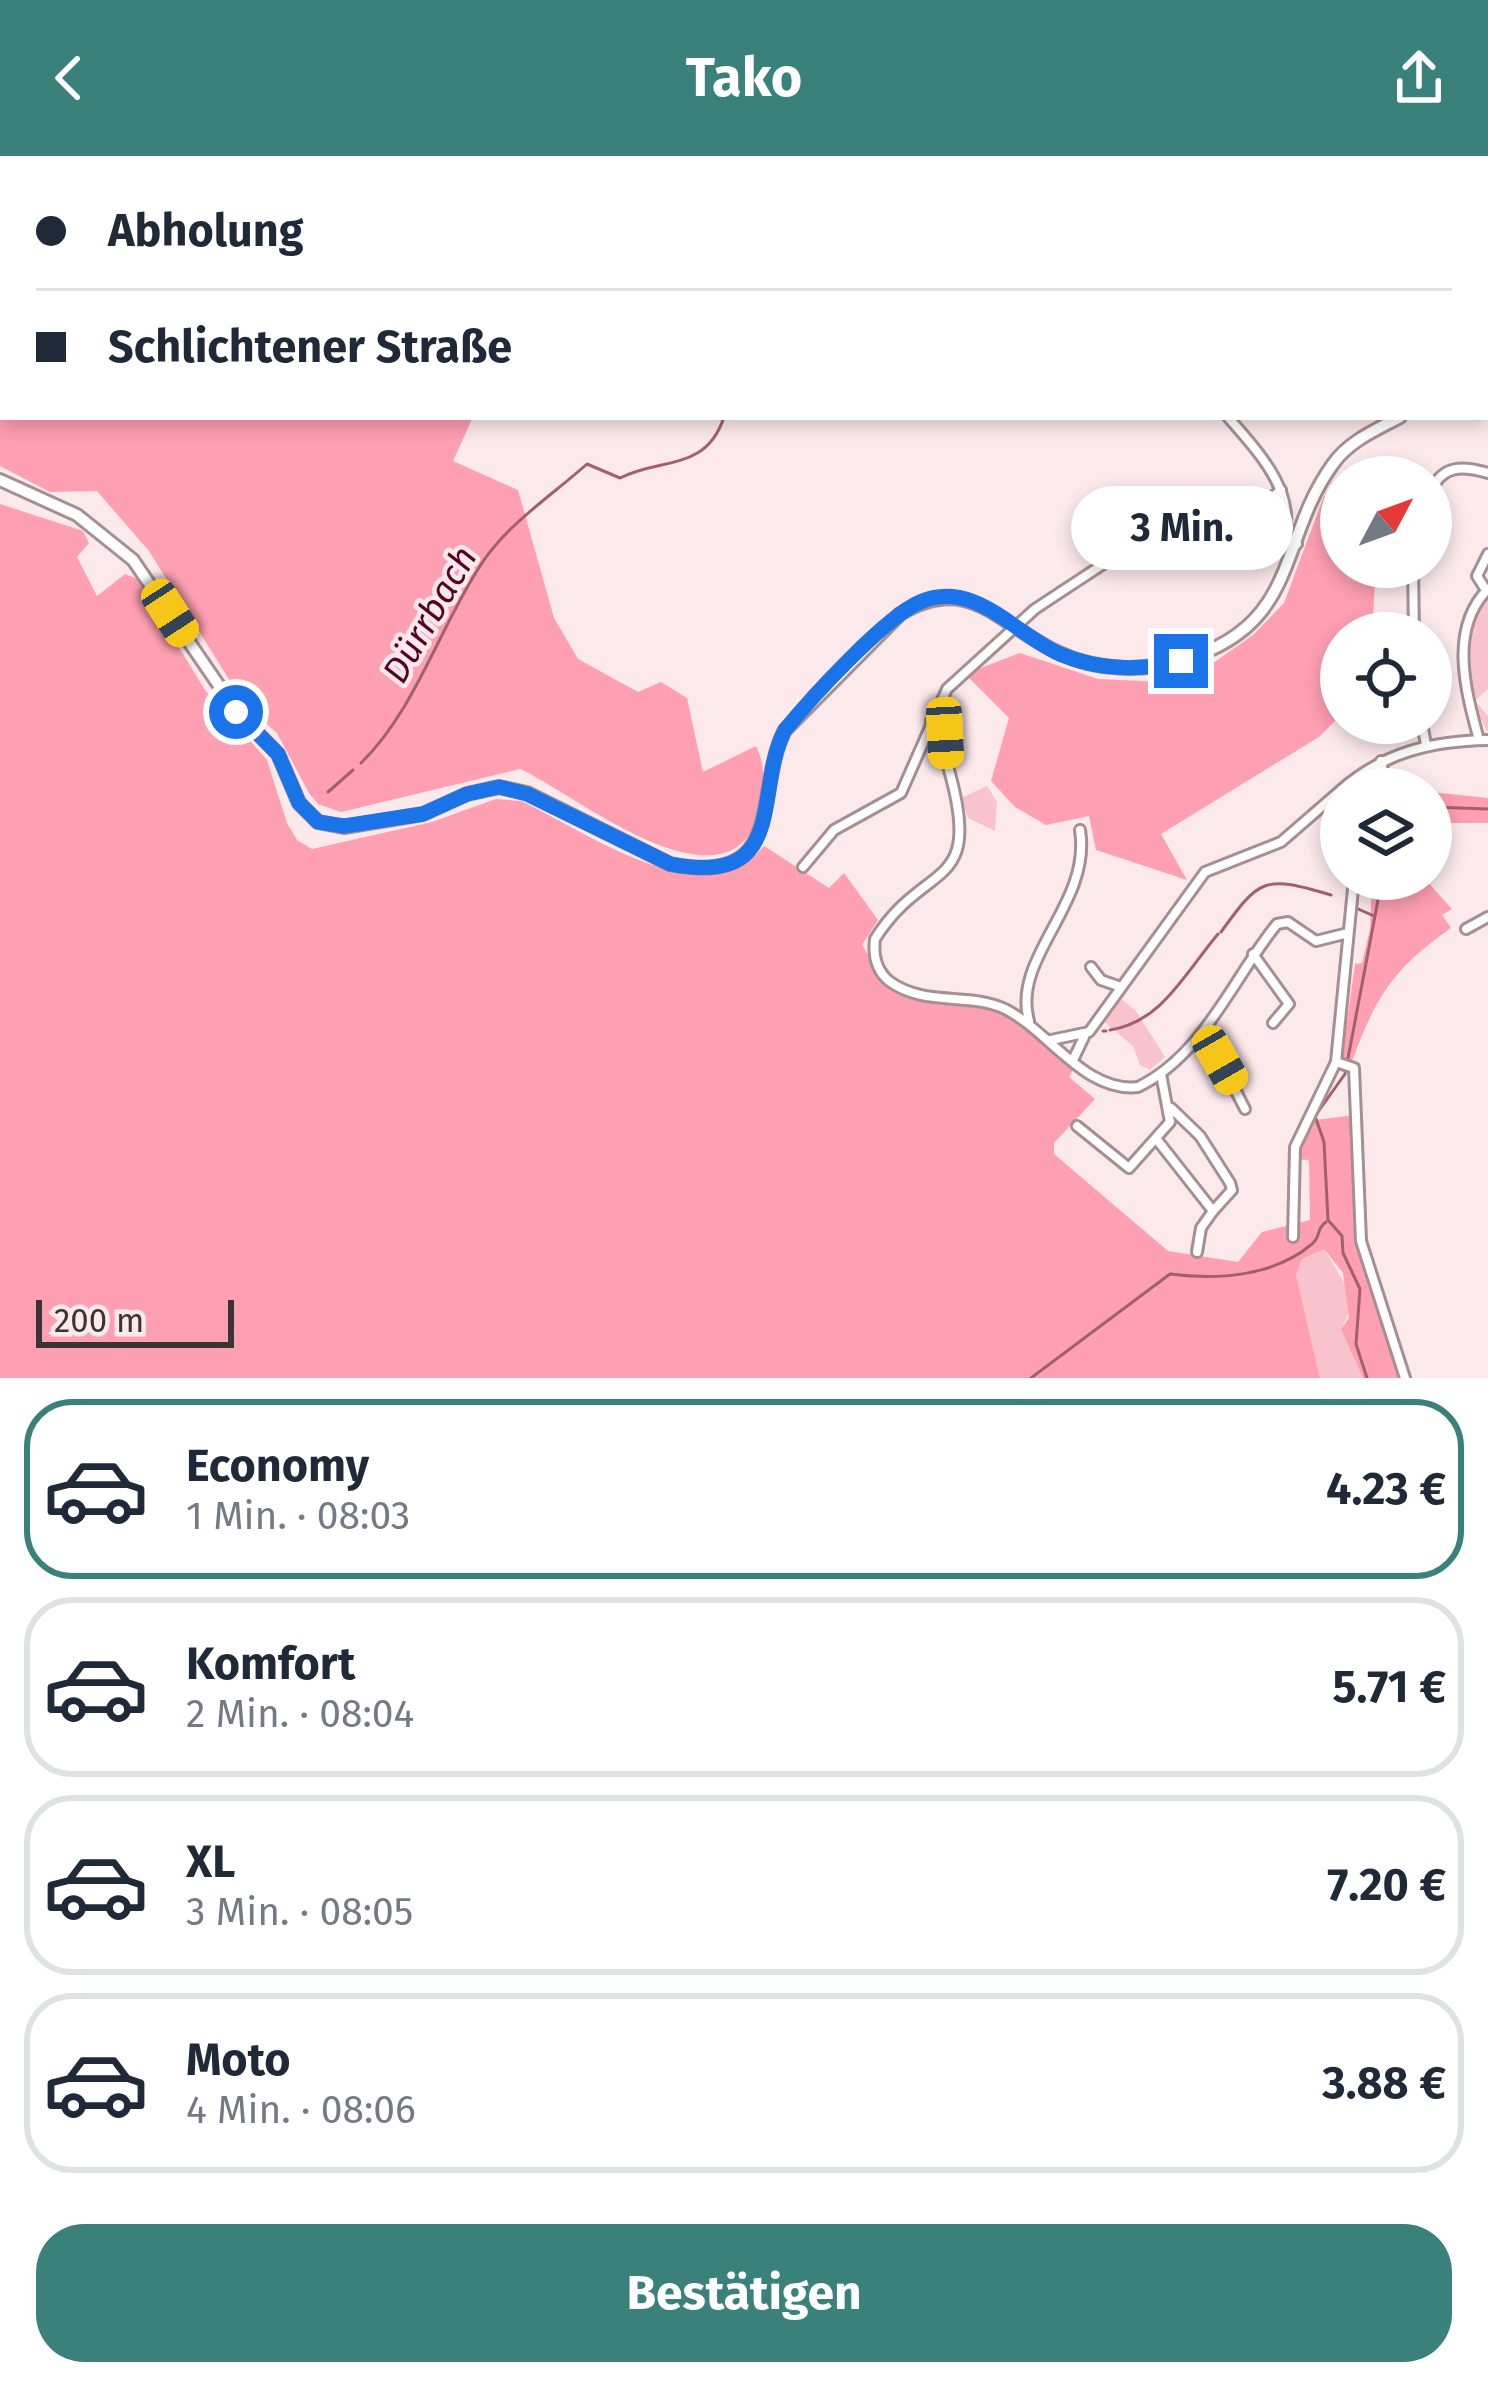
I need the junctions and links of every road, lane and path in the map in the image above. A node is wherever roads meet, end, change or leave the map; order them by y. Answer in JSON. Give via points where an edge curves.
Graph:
{"nodes":[{"id":1,"x":1230,"y":420,"type":"edge"},
{"id":2,"x":1395,"y":420,"type":"edge"},
{"id":3,"x":1452,"y":470,"type":"edge"},
{"id":4,"x":1488,"y":473,"type":"edge"},
{"id":5,"x":0,"y":480,"type":"edge"},
{"id":6,"x":1281,"y":490,"type":"junction"},
{"id":7,"x":1299,"y":545,"type":"junction"},
{"id":8,"x":1488,"y":554,"type":"edge"},
{"id":9,"x":1487,"y":590,"type":"edge"},
{"id":10,"x":1015,"y":627,"type":"junction"},
{"id":11,"x":931,"y":721,"type":"junction"},
{"id":12,"x":1484,"y":740,"type":"edge"},
{"id":13,"x":1426,"y":746,"type":"joint"},
{"id":14,"x":1381,"y":761,"type":"junction"},
{"id":15,"x":1371,"y":768,"type":"edge"},
{"id":16,"x":1382,"y":768,"type":"edge"},
{"id":17,"x":1320,"y":808,"type":"edge"},
{"id":18,"x":1080,"y":830,"type":"dead end"},
{"id":19,"x":802,"y":867,"type":"dead end"},
{"id":20,"x":1352,"y":900,"type":"edge"},
{"id":21,"x":1488,"y":917,"type":"edge"},
{"id":22,"x":1466,"y":929,"type":"dead end"},
{"id":23,"x":1348,"y":933,"type":"junction"},
{"id":24,"x":1253,"y":954,"type":"junction"},
{"id":25,"x":1091,"y":967,"type":"dead end"},
{"id":26,"x":1120,"y":987,"type":"junction"},
{"id":27,"x":1029,"y":1022,"type":"junction"},
{"id":28,"x":1273,"y":1023,"type":"dead end"},
{"id":29,"x":1084,"y":1037,"type":"junction"},
{"id":30,"x":1197,"y":1039,"type":"junction"},
{"id":31,"x":1049,"y":1040,"type":"junction"},
{"id":32,"x":1073,"y":1060,"type":"junction"},
{"id":33,"x":1336,"y":1062,"type":"junction"},
{"id":34,"x":1161,"y":1075,"type":"junction"},
{"id":35,"x":1171,"y":1108,"type":"junction"},
{"id":36,"x":1245,"y":1109,"type":"dead end"},
{"id":37,"x":1078,"y":1126,"type":"dead end"},
{"id":38,"x":1158,"y":1141,"type":"junction"},
{"id":39,"x":1214,"y":1211,"type":"junction"},
{"id":40,"x":1293,"y":1237,"type":"dead end"},
{"id":41,"x":1197,"y":1252,"type":"dead end"},
{"id":42,"x":1405,"y":1378,"type":"edge"}],
"edges":[{"from":1,"to":6,"type":"street"},
{"from":2,"to":7,"type":"main road","via":[[1334,462]]},
{"from":3,"to":4,"type":"street"},
{"from":5,"to":10,"type":"main road","via":[[77,515],[133,560],[236,712],[278,754],[299,803],[318,822],[344,826],[423,814],[499,787],[670,864],[710,868],[741,854],[764,827],[785,730],[900,614],[921,602],[959,598]]},
{"from":6,"to":7,"type":"street","via":[[1289,517],[1284,537]]},
{"from":6,"to":10,"type":"street","via":[[1223,518],[1149,534]]},
{"from":7,"to":10,"type":"main road","via":[[1279,588],[1247,626],[1181,661],[1140,668],[1087,663]]},
{"from":8,"to":9,"type":"street","via":[[1477,576]]},
{"from":9,"to":12,"type":"street","via":[[1464,647],[1464,676]]},
{"from":10,"to":11,"type":"street","via":[[946,689]]},
{"from":11,"to":19,"type":"street","via":[[901,793],[834,830]]},
{"from":11,"to":27,"type":"street","via":[[945,733],[961,843],[938,881],[881,929],[875,958],[896,985],[946,1002],[990,1003]]},
{"from":12,"to":13,"type":"street"},
{"from":13,"to":14,"type":"street"},
{"from":14,"to":15,"type":"street"},
{"from":14,"to":16,"type":"street"},
{"from":17,"to":26,"type":"street","via":[[1281,842],[1225,860],[1191,887]]},
{"from":18,"to":27,"type":"street","via":[[1084,865],[1026,986]]},
{"from":20,"to":23,"type":"street"},
{"from":21,"to":22,"type":"street"},
{"from":23,"to":24,"type":"street","via":[[1316,941],[1282,921]]},
{"from":23,"to":33,"type":"street"},
{"from":24,"to":28,"type":"street","via":[[1289,1004]]},
{"from":24,"to":30,"type":"street"},
{"from":25,"to":26,"type":"street"},
{"from":26,"to":29,"type":"street"},
{"from":27,"to":31,"type":"street"},
{"from":29,"to":31,"type":"street"},
{"from":29,"to":32,"type":"street"},
{"from":30,"to":34,"type":"street"},
{"from":30,"to":36,"type":"street","via":[[1220,1060]]},
{"from":31,"to":32,"type":"street"},
{"from":32,"to":34,"type":"street","via":[[1126,1088]]},
{"from":33,"to":40,"type":"street","via":[[1295,1147]]},
{"from":33,"to":42,"type":"street","via":[[1354,1068],[1361,1241]]},
{"from":34,"to":35,"type":"street"},
{"from":35,"to":38,"type":"street"},
{"from":35,"to":39,"type":"street","via":[[1230,1184]]},
{"from":37,"to":38,"type":"street","via":[[1129,1168]]},
{"from":38,"to":39,"type":"street"},
{"from":39,"to":41,"type":"street"}]}
